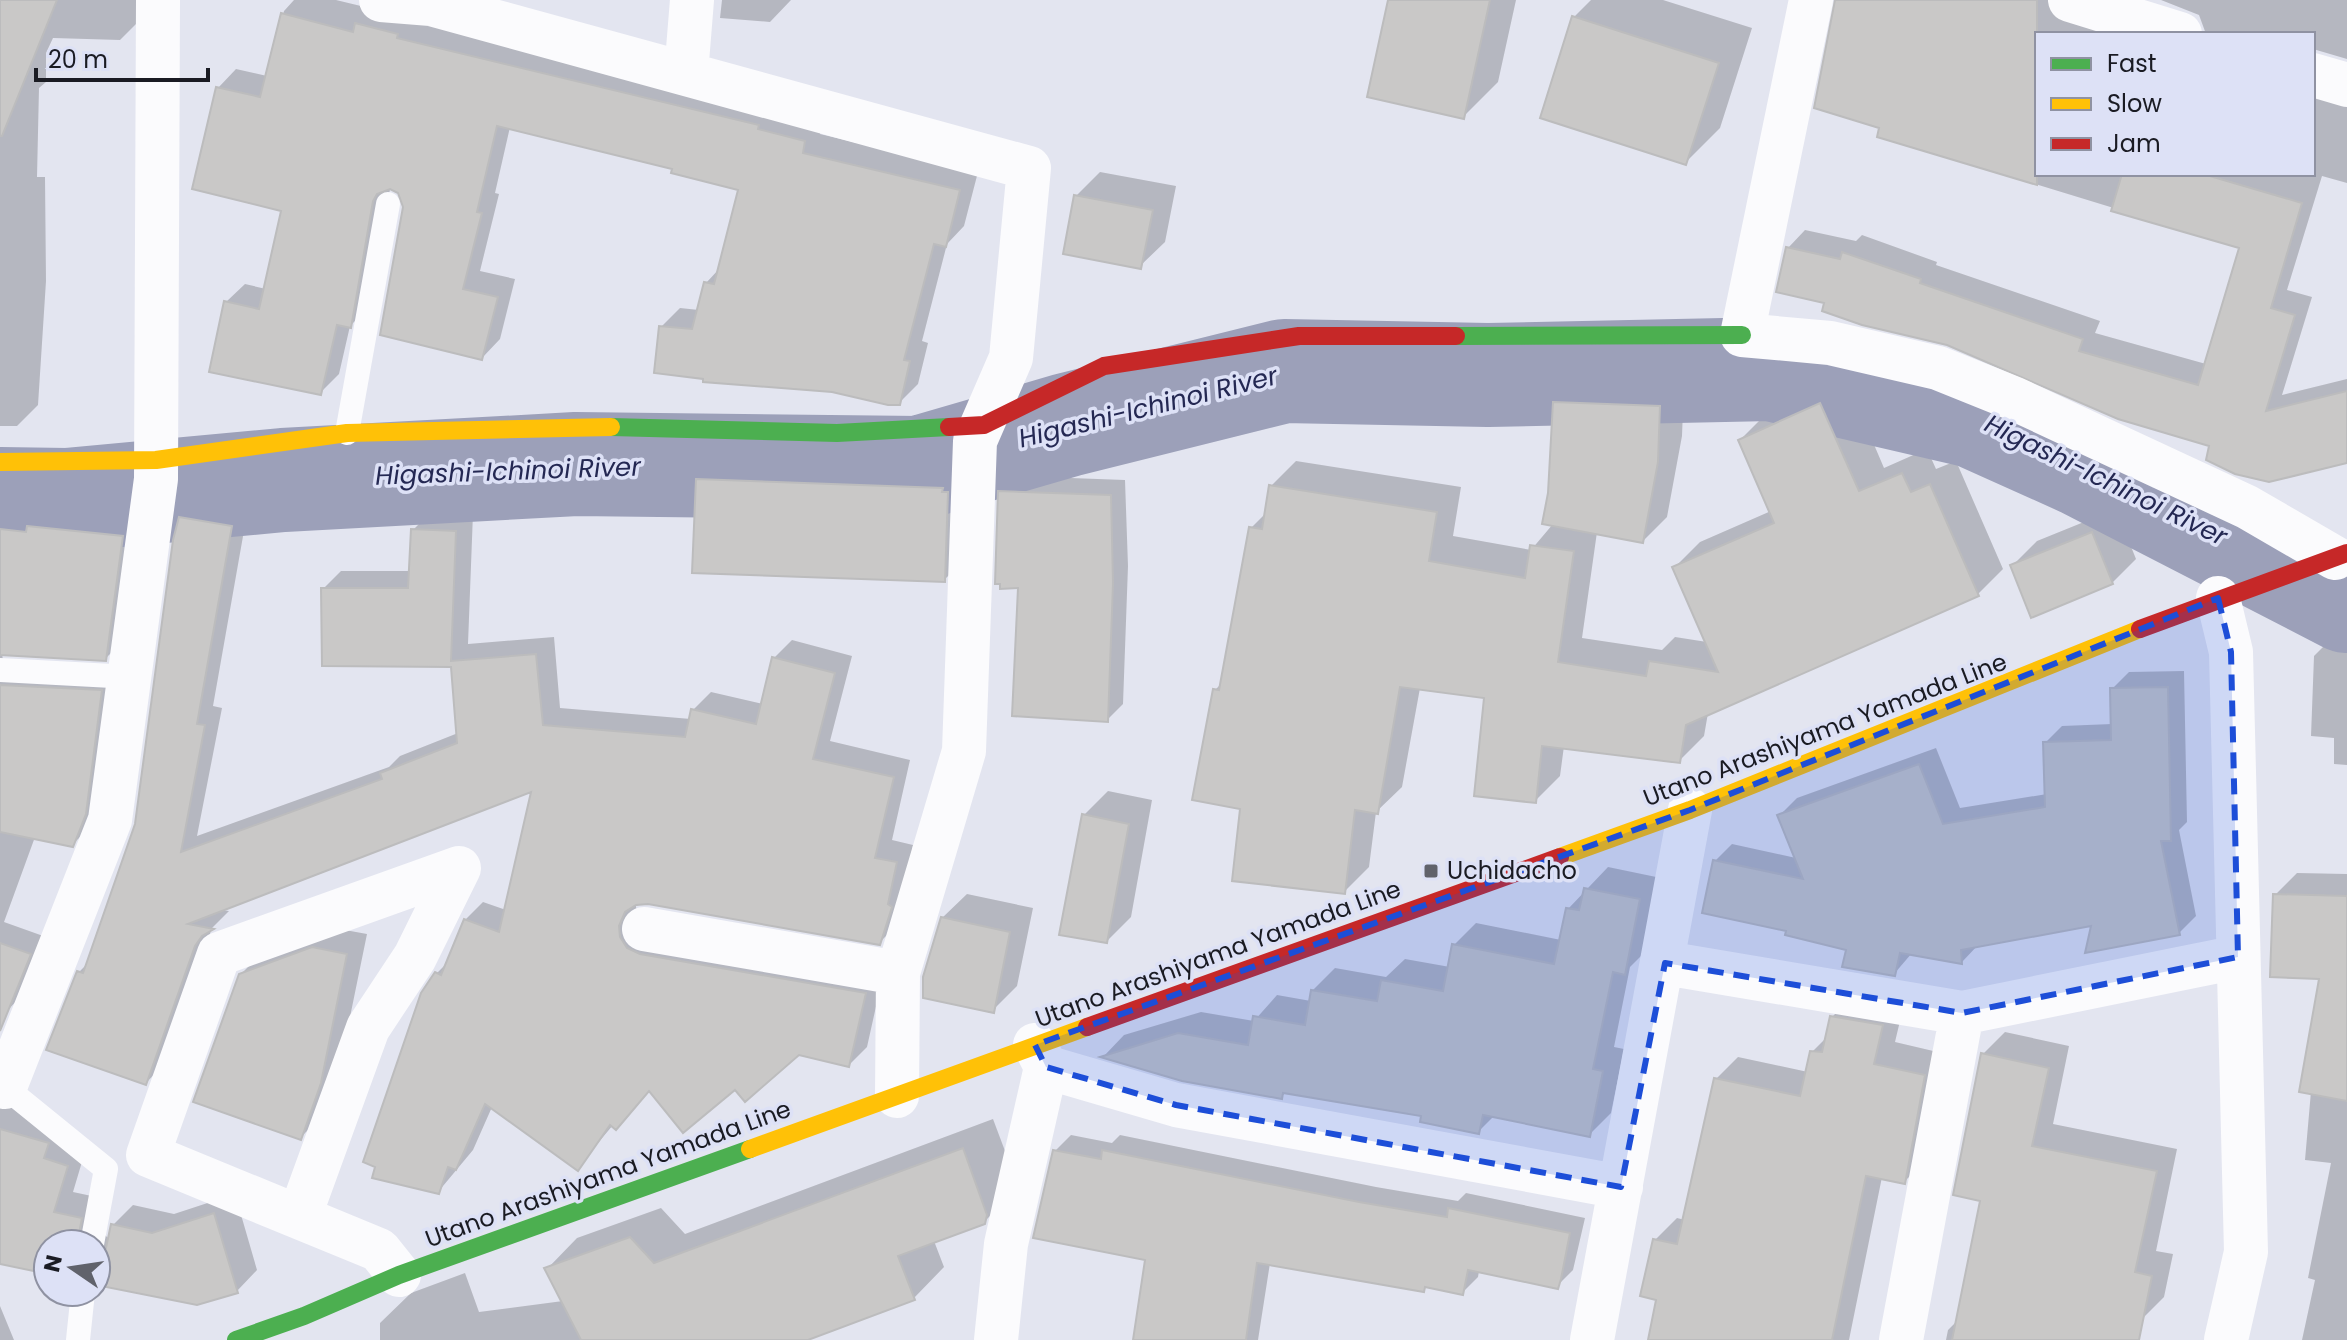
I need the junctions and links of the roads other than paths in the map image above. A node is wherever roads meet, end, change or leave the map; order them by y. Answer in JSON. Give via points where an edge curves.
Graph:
{"nodes":[{"id":1,"x":158,"y":0,"type":"edge"},
{"id":2,"x":381,"y":0,"type":"edge"},
{"id":3,"x":692,"y":0,"type":"edge"},
{"id":4,"x":1811,"y":0,"type":"edge"},
{"id":5,"x":2070,"y":0,"type":"edge"},
{"id":6,"x":431,"y":2,"type":"edge"},
{"id":7,"x":2174,"y":32,"type":"edge"},
{"id":8,"x":686,"y":74,"type":"junction"},
{"id":9,"x":2315,"y":76,"type":"edge"},
{"id":10,"x":2347,"y":85,"type":"edge"},
{"id":11,"x":388,"y":204,"type":"dead end"},
{"id":12,"x":1742,"y":335,"type":"junction"},
{"id":13,"x":347,"y":433,"type":"junction"},
{"id":14,"x":977,"y":447,"type":"junction"},
{"id":15,"x":0,"y":462,"type":"edge"},
{"id":16,"x":154,"y":485,"type":"junction"},
{"id":17,"x":2329,"y":559,"type":"edge"},
{"id":18,"x":2226,"y":596,"type":"junction"},
{"id":19,"x":0,"y":670,"type":"edge"},
{"id":20,"x":131,"y":677,"type":"junction"},
{"id":21,"x":1690,"y":810,"type":"junction"},
{"id":22,"x":644,"y":929,"type":"dead end"},
{"id":23,"x":2238,"y":957,"type":"junction"},
{"id":24,"x":1665,"y":963,"type":"junction"},
{"id":25,"x":898,"y":973,"type":"junction"},
{"id":26,"x":1962,"y":1013,"type":"junction"},
{"id":27,"x":1040,"y":1056,"type":"junction"},
{"id":28,"x":2,"y":1086,"type":"edge"},
{"id":29,"x":897,"y":1096,"type":"junction"},
{"id":30,"x":1621,"y":1187,"type":"junction"},
{"id":31,"x":300,"y":1215,"type":"junction"},
{"id":32,"x":95,"y":1228,"type":"edge"},
{"id":33,"x":399,"y":1275,"type":"junction"},
{"id":34,"x":81,"y":1308,"type":"edge"},
{"id":35,"x":306,"y":1328,"type":"edge"},
{"id":36,"x":78,"y":1340,"type":"edge"},
{"id":37,"x":236,"y":1340,"type":"edge"},
{"id":38,"x":996,"y":1340,"type":"edge"},
{"id":39,"x":1592,"y":1340,"type":"edge"},
{"id":40,"x":1901,"y":1340,"type":"edge"},
{"id":41,"x":2226,"y":1340,"type":"edge"}],
"edges":[{"from":1,"to":16,"type":"street"},
{"from":2,"to":6,"type":"street"},
{"from":3,"to":8,"type":"street"},
{"from":4,"to":12,"type":"street"},
{"from":5,"to":7,"type":"street"},
{"from":6,"to":8,"type":"street"},
{"from":8,"to":14,"type":"street","via":[[1029,168],[1011,358]]},
{"from":9,"to":10,"type":"street"},
{"from":11,"to":13,"type":"lane"},
{"from":12,"to":14,"type":"main road","via":[[1299,336],[1104,366]]},
{"from":12,"to":17,"type":"street","via":[[1830,343],[1938,368],[2247,507]]},
{"from":13,"to":14,"type":"main road","via":[[634,426],[837,433]]},
{"from":13,"to":16,"type":"main road"},
{"from":14,"to":25,"type":"street","via":[[964,751]]},
{"from":15,"to":16,"type":"main road"},
{"from":16,"to":20,"type":"street"},
{"from":17,"to":18,"type":"main road","name":"Utano Arashiyama Yamada Line"},
{"from":18,"to":21,"type":"main road","name":"Utano Arashiyama Yamada Line"},
{"from":18,"to":23,"type":"street"},
{"from":19,"to":20,"type":"lane"},
{"from":20,"to":28,"type":"street","via":[[110,820]]},
{"from":21,"to":24,"type":"street"},
{"from":21,"to":27,"type":"main road","name":"Utano Arashiyama Yamada Line"},
{"from":22,"to":25,"type":"street"},
{"from":23,"to":26,"type":"street"},
{"from":23,"to":41,"type":"street","via":[[2246,1252]]},
{"from":24,"to":26,"type":"street"},
{"from":24,"to":30,"type":"street"},
{"from":25,"to":29,"type":"street"},
{"from":26,"to":40,"type":"street"},
{"from":27,"to":29,"type":"main road","name":"Utano Arashiyama Yamada Line"},
{"from":27,"to":30,"type":"street","via":[[1176,1105]]},
{"from":27,"to":38,"type":"street","via":[[1006,1244]]},
{"from":28,"to":32,"type":"lane","via":[[106,1169]]},
{"from":29,"to":33,"type":"main road","name":"Utano Arashiyama Yamada Line"},
{"from":30,"to":39,"type":"street"},
{"from":31,"to":31,"type":"street","via":[[148,1155],[219,954],[459,868],[415,957],[368,1028]]},
{"from":31,"to":33,"type":"street","via":[[379,1250]]},
{"from":33,"to":35,"type":"main road","name":"Utano Arashiyama Yamada Line"},
{"from":34,"to":36,"type":"lane"},
{"from":35,"to":37,"type":"main road","name":"Utano Arashiyama Yamada Line"}]}
